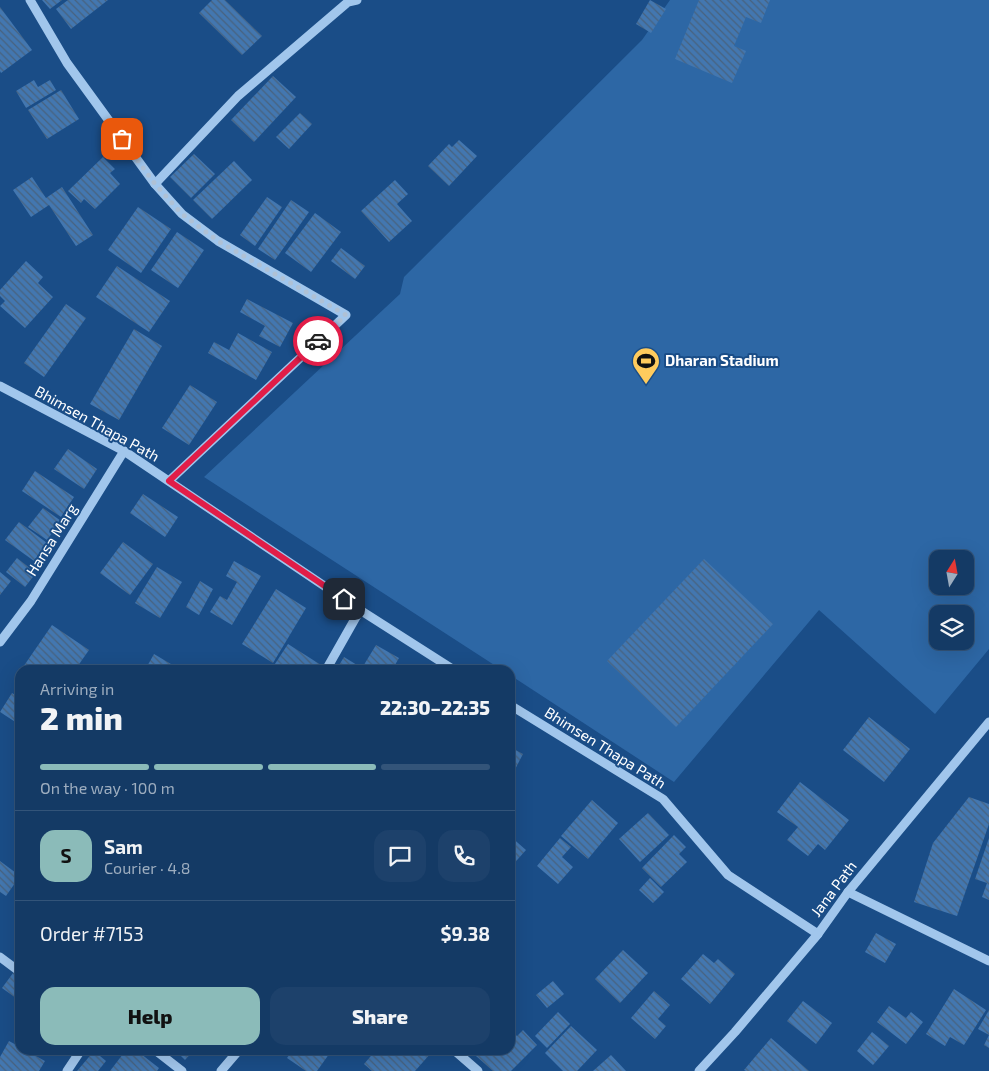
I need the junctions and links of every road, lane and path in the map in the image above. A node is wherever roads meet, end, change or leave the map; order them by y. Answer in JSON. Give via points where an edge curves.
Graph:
{"nodes":[{"id":1,"x":30,"y":0,"type":"edge"},
{"id":2,"x":357,"y":0,"type":"edge"},
{"id":3,"x":155,"y":184,"type":"junction"},
{"id":4,"x":0,"y":386,"type":"edge"},
{"id":5,"x":124,"y":451,"type":"junction"},
{"id":6,"x":169,"y":481,"type":"junction"},
{"id":7,"x":360,"y":610,"type":"junction"},
{"id":8,"x":0,"y":642,"type":"edge"},
{"id":9,"x":329,"y":665,"type":"edge"},
{"id":10,"x":446,"y":665,"type":"edge"},
{"id":11,"x":515,"y":708,"type":"edge"},
{"id":12,"x":989,"y":722,"type":"edge"},
{"id":13,"x":848,"y":892,"type":"junction"},
{"id":14,"x":818,"y":934,"type":"junction"},
{"id":15,"x":0,"y":958,"type":"edge"},
{"id":16,"x":989,"y":961,"type":"edge"},
{"id":17,"x":15,"y":968,"type":"edge"},
{"id":18,"x":78,"y":1055,"type":"edge"},
{"id":19,"x":161,"y":1055,"type":"edge"},
{"id":20,"x":235,"y":1055,"type":"edge"},
{"id":21,"x":460,"y":1055,"type":"edge"},
{"id":22,"x":67,"y":1071,"type":"edge"},
{"id":23,"x":182,"y":1071,"type":"edge"},
{"id":24,"x":221,"y":1071,"type":"edge"},
{"id":25,"x":478,"y":1071,"type":"edge"},
{"id":26,"x":699,"y":1071,"type":"edge"}],
"edges":[{"from":1,"to":3,"type":"street","via":[[67,63]]},
{"from":2,"to":3,"type":"street","via":[[348,2],[238,96]]},
{"from":3,"to":6,"type":"street","via":[[182,214],[218,241],[346,315]]},
{"from":4,"to":5,"type":"street","name":"Bhimsen Thapa Path"},
{"from":5,"to":6,"type":"street","name":"Bhimsen Thapa Path"},
{"from":5,"to":8,"type":"street","name":"Hansa Marg","via":[[31,601]]},
{"from":6,"to":7,"type":"street","name":"Bhimsen Thapa Path"},
{"from":7,"to":9,"type":"street"},
{"from":7,"to":10,"type":"street","name":"Bhimsen Thapa Path"},
{"from":11,"to":14,"type":"street","name":"Bhimsen Thapa Path","via":[[663,798],[728,876]]},
{"from":12,"to":13,"type":"street","name":"Jana Path"},
{"from":13,"to":14,"type":"street","name":"Jana Path"},
{"from":13,"to":16,"type":"street"},
{"from":14,"to":26,"type":"street","name":"Jana Path"},
{"from":15,"to":17,"type":"street"},
{"from":18,"to":22,"type":"street"},
{"from":19,"to":23,"type":"street"},
{"from":20,"to":24,"type":"street"},
{"from":21,"to":25,"type":"street"}]}
